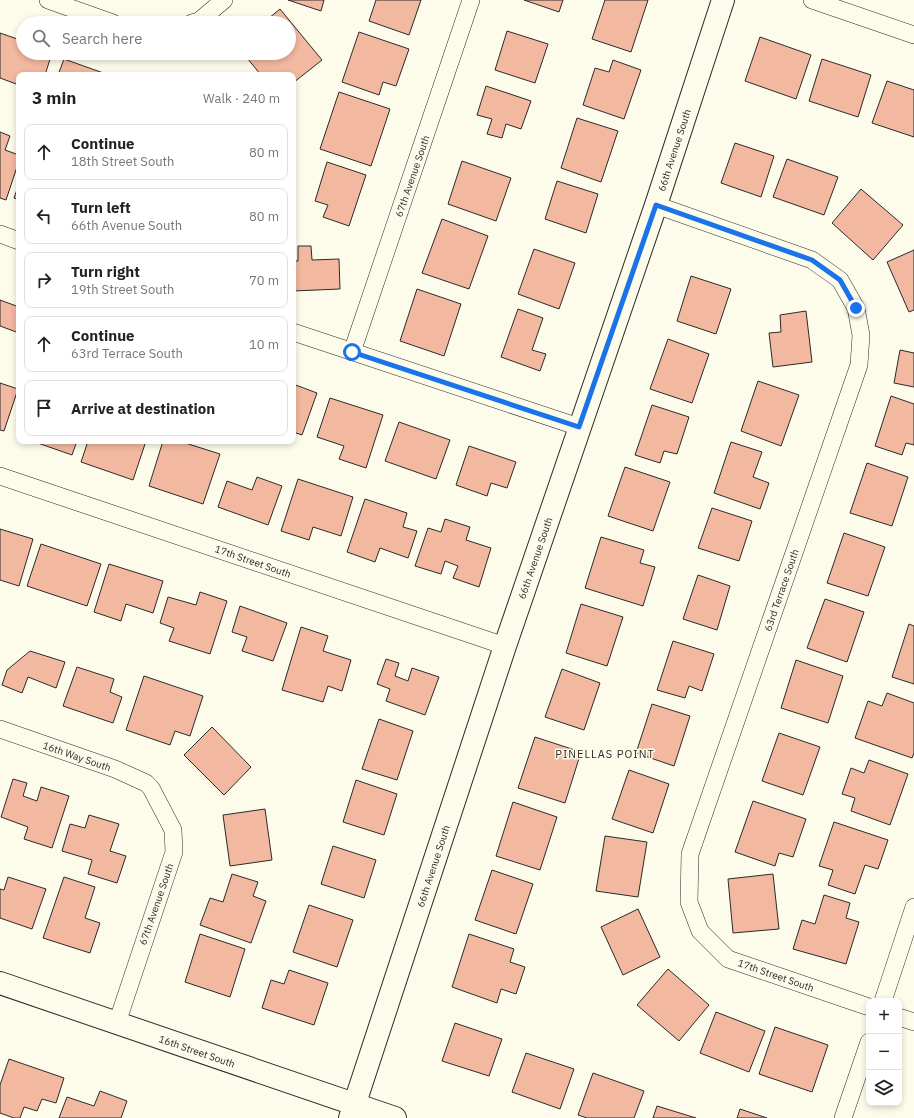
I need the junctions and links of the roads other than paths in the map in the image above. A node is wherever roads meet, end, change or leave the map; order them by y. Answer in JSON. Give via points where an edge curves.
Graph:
{"nodes":[{"id":1,"x":48,"y":0,"type":"edge"},
{"id":2,"x":224,"y":0,"type":"edge"},
{"id":3,"x":471,"y":0,"type":"edge"},
{"id":4,"x":724,"y":0,"type":"edge"},
{"id":5,"x":812,"y":0,"type":"edge"},
{"id":6,"x":93,"y":16,"type":"edge"},
{"id":7,"x":203,"y":16,"type":"edge"},
{"id":8,"x":914,"y":35,"type":"edge"},
{"id":9,"x":656,"y":205,"type":"junction"},
{"id":10,"x":0,"y":234,"type":"edge"},
{"id":11,"x":16,"y":240,"type":"edge"},
{"id":12,"x":296,"y":333,"type":"edge"},
{"id":13,"x":352,"y":352,"type":"junction"},
{"id":14,"x":579,"y":427,"type":"junction"},
{"id":15,"x":0,"y":476,"type":"edge"},
{"id":16,"x":505,"y":646,"type":"junction"},
{"id":17,"x":0,"y":729,"type":"edge"},
{"id":18,"x":151,"y":788,"type":"joint"},
{"id":19,"x":689,"y":902,"type":"joint"},
{"id":20,"x":914,"y":907,"type":"edge"},
{"id":21,"x":0,"y":984,"type":"edge"},
{"id":22,"x":884,"y":998,"type":"edge"},
{"id":23,"x":866,"y":1006,"type":"edge"},
{"id":24,"x":902,"y":1018,"type":"edge"},
{"id":25,"x":914,"y":1022,"type":"edge"},
{"id":26,"x":117,"y":1023,"type":"junction"},
{"id":27,"x":866,"y":1051,"type":"edge"},
{"id":28,"x":352,"y":1111,"type":"edge"},
{"id":29,"x":395,"y":1118,"type":"edge"},
{"id":30,"x":843,"y":1118,"type":"edge"}],
"edges":[{"from":1,"to":6,"type":"street"},
{"from":2,"to":7,"type":"street"},
{"from":3,"to":13,"type":"street","name":"67th Avenue South"},
{"from":4,"to":9,"type":"street","name":"66th Avenue South"},
{"from":5,"to":8,"type":"street"},
{"from":9,"to":14,"type":"street","name":"66th Avenue South"},
{"from":9,"to":19,"type":"street","name":"63rd Terrace South","via":[[812,260],[840,280],[856,308],[861,335],[859,365],[690,854]]},
{"from":10,"to":11,"type":"street"},
{"from":12,"to":13,"type":"street"},
{"from":13,"to":14,"type":"street"},
{"from":14,"to":16,"type":"street","name":"66th Avenue South"},
{"from":15,"to":16,"type":"street","name":"17th Street South"},
{"from":16,"to":28,"type":"street","name":"66th Avenue South"},
{"from":17,"to":18,"type":"street","name":"16th Way South","via":[[115,769],[146,782]]},
{"from":18,"to":26,"type":"street","name":"67th Avenue South","via":[[173,830],[174,852]]},
{"from":19,"to":23,"type":"street","name":"17th Street South","via":[[700,931],[728,959]]},
{"from":20,"to":22,"type":"street"},
{"from":21,"to":26,"type":"street","name":"16th Street South"},
{"from":24,"to":25,"type":"street"},
{"from":26,"to":28,"type":"street","name":"16th Street South"},
{"from":27,"to":30,"type":"street"},
{"from":28,"to":29,"type":"street","name":"16th Street South"}]}
